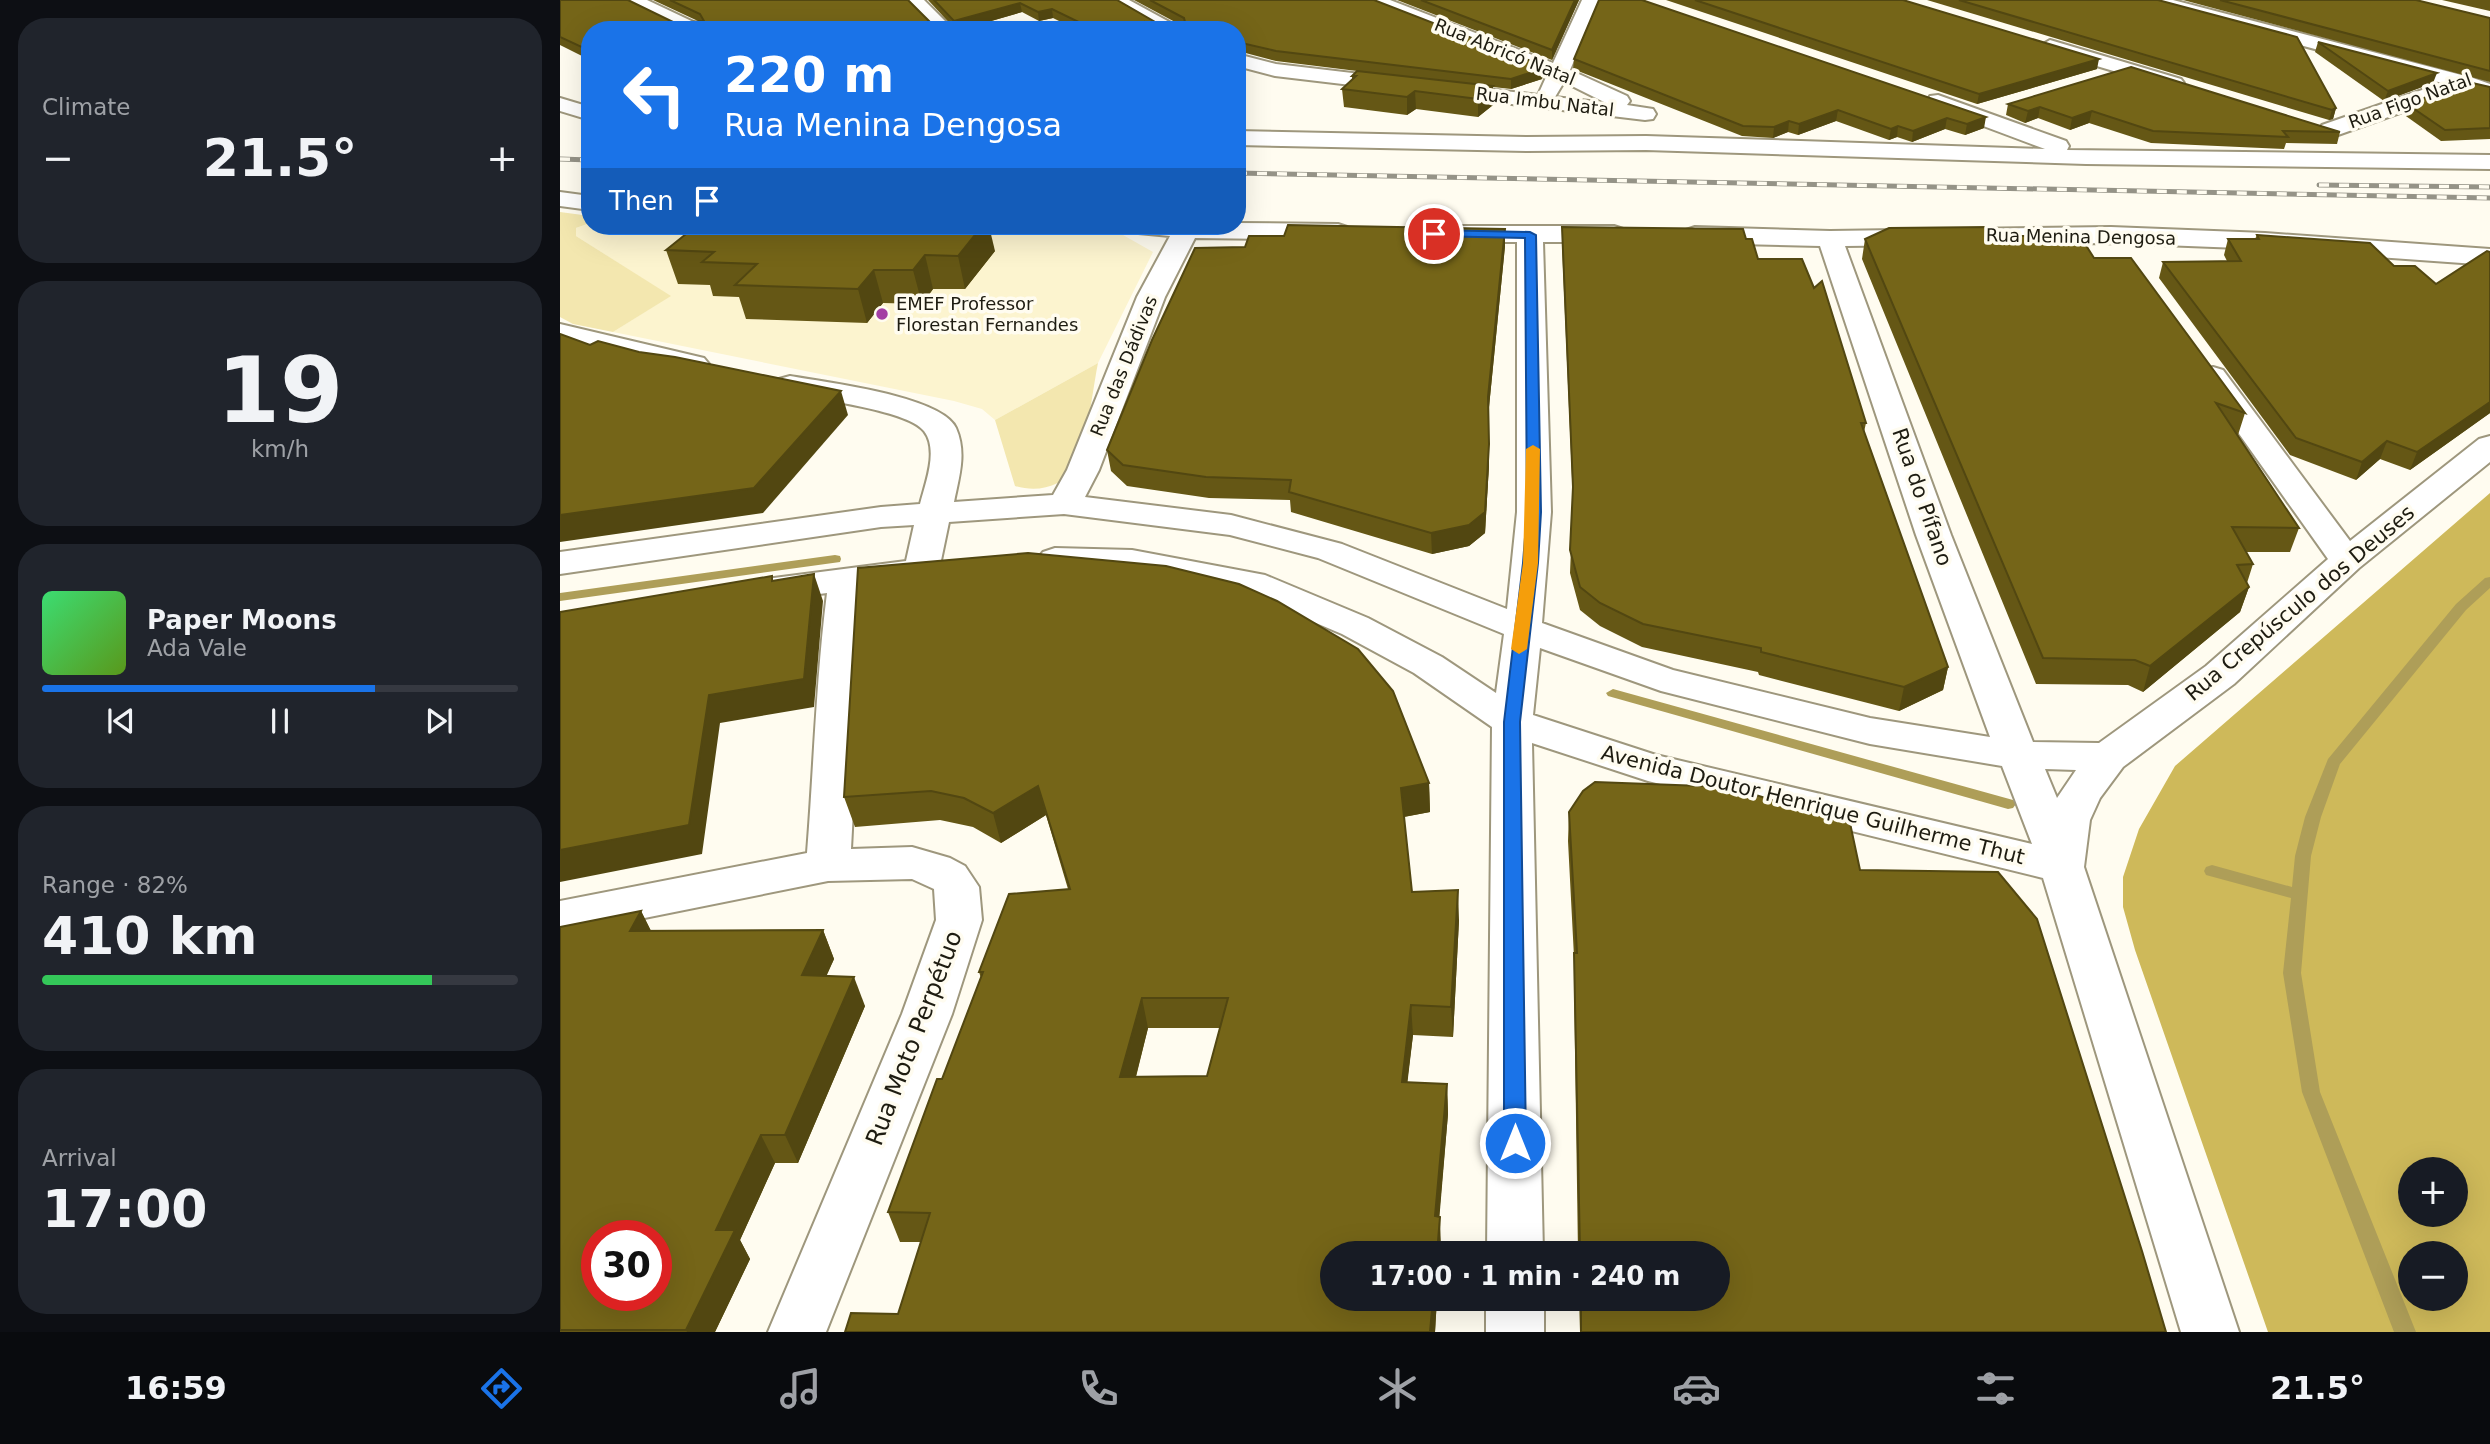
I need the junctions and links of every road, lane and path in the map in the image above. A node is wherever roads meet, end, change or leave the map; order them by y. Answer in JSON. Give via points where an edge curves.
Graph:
{"nodes":[{"id":1,"x":632,"y":0,"type":"edge"},
{"id":2,"x":914,"y":0,"type":"edge"},
{"id":3,"x":1115,"y":0,"type":"edge"},
{"id":4,"x":1374,"y":0,"type":"edge"},
{"id":5,"x":1591,"y":0,"type":"edge"},
{"id":6,"x":2152,"y":0,"type":"edge"},
{"id":7,"x":676,"y":21,"type":"edge"},
{"id":8,"x":936,"y":21,"type":"edge"},
{"id":9,"x":1157,"y":21,"type":"edge"},
{"id":10,"x":2026,"y":38,"type":"edge"},
{"id":11,"x":1246,"y":62,"type":"edge"},
{"id":12,"x":2128,"y":69,"type":"junction"},
{"id":13,"x":2490,"y":71,"type":"edge"},
{"id":14,"x":1559,"y":72,"type":"junction"},
{"id":15,"x":2090,"y":80,"type":"edge"},
{"id":16,"x":2463,"y":83,"type":"junction"},
{"id":17,"x":2191,"y":88,"type":"edge"},
{"id":18,"x":2490,"y":90,"type":"edge"},
{"id":19,"x":1924,"y":97,"type":"edge"},
{"id":20,"x":1541,"y":102,"type":"junction"},
{"id":21,"x":560,"y":104,"type":"edge"},
{"id":22,"x":2002,"y":107,"type":"dead end"},
{"id":23,"x":581,"y":111,"type":"edge"},
{"id":24,"x":1645,"y":114,"type":"junction"},
{"id":25,"x":1977,"y":114,"type":"junction"},
{"id":26,"x":2305,"y":122,"type":"edge"},
{"id":27,"x":2330,"y":130,"type":"junction"},
{"id":28,"x":1246,"y":138,"type":"edge"},
{"id":29,"x":1527,"y":144,"type":"junction"},
{"id":30,"x":1709,"y":145,"type":"junction"},
{"id":31,"x":2087,"y":157,"type":"junction"},
{"id":32,"x":2419,"y":161,"type":"junction"},
{"id":33,"x":2490,"y":162,"type":"edge"},
{"id":34,"x":560,"y":199,"type":"edge"},
{"id":35,"x":581,"y":202,"type":"edge"},
{"id":36,"x":1246,"y":231,"type":"edge"},
{"id":37,"x":1358,"y":233,"type":"edge"},
{"id":38,"x":1434,"y":234,"type":"edge"},
{"id":39,"x":1632,"y":234,"type":"edge"},
{"id":40,"x":1183,"y":235,"type":"edge"},
{"id":41,"x":1530,"y":235,"type":"junction"},
{"id":42,"x":1671,"y":235,"type":"edge"},
{"id":43,"x":2111,"y":235,"type":"junction"},
{"id":44,"x":1830,"y":239,"type":"junction"},
{"id":45,"x":2490,"y":257,"type":"edge"},
{"id":46,"x":2135,"y":269,"type":"edge"},
{"id":47,"x":560,"y":332,"type":"edge"},
{"id":48,"x":2200,"y":358,"type":"edge"},
{"id":49,"x":723,"y":371,"type":"edge"},
{"id":50,"x":762,"y":380,"type":"edge"},
{"id":51,"x":2490,"y":446,"type":"edge"},
{"id":52,"x":1064,"y":504,"type":"junction"},
{"id":53,"x":933,"y":513,"type":"junction"},
{"id":54,"x":1166,"y":519,"type":"junction"},
{"id":55,"x":1022,"y":561,"type":"edge"},
{"id":56,"x":1132,"y":561,"type":"junction"},
{"id":57,"x":2347,"y":561,"type":"junction"},
{"id":58,"x":560,"y":563,"type":"edge"},
{"id":59,"x":958,"y":567,"type":"edge"},
{"id":60,"x":921,"y":570,"type":"junction"},
{"id":61,"x":848,"y":579,"type":"junction"},
{"id":62,"x":732,"y":594,"type":"edge"},
{"id":63,"x":1521,"y":628,"type":"junction"},
{"id":64,"x":1512,"y":722,"type":"junction"},
{"id":65,"x":2016,"y":755,"type":"junction"},
{"id":66,"x":2108,"y":757,"type":"junction"},
{"id":67,"x":828,"y":865,"type":"junction"},
{"id":68,"x":2062,"y":867,"type":"junction"},
{"id":69,"x":560,"y":918,"type":"edge"},
{"id":70,"x":1515,"y":1241,"type":"edge"},
{"id":71,"x":1515,"y":1311,"type":"edge"},
{"id":72,"x":797,"y":1332,"type":"edge"},
{"id":73,"x":1515,"y":1332,"type":"edge"},
{"id":74,"x":2210,"y":1332,"type":"edge"}],
"edges":[{"from":1,"to":7,"type":"street"},
{"from":2,"to":8,"type":"street"},
{"from":3,"to":9,"type":"street"},
{"from":4,"to":14,"type":"street","name":"Rua Abricó Natal"},
{"from":5,"to":14,"type":"street"},
{"from":6,"to":16,"type":"street"},
{"from":10,"to":12,"type":"street"},
{"from":11,"to":20,"type":"street","name":"Rua Imbu Natal","via":[[1275,70]]},
{"from":12,"to":15,"type":"street"},
{"from":12,"to":17,"type":"street"},
{"from":13,"to":16,"type":"street","name":"Rua Figo Natal"},
{"from":14,"to":20,"type":"street"},
{"from":14,"to":24,"type":"street","name":"Rua Abricó Natal"},
{"from":16,"to":18,"type":"street"},
{"from":16,"to":27,"type":"street","name":"Rua Figo Natal"},
{"from":19,"to":25,"type":"street"},
{"from":20,"to":24,"type":"street","name":"Rua Imbu Natal"},
{"from":20,"to":29,"type":"street"},
{"from":21,"to":23,"type":"street"},
{"from":22,"to":25,"type":"street"},
{"from":24,"to":30,"type":"street","name":"Rua Abricó Natal"},
{"from":25,"to":31,"type":"street"},
{"from":26,"to":27,"type":"street"},
{"from":27,"to":32,"type":"street"},
{"from":28,"to":29,"type":"street"},
{"from":29,"to":30,"type":"street"},
{"from":30,"to":31,"type":"street"},
{"from":31,"to":32,"type":"street"},
{"from":32,"to":33,"type":"street"},
{"from":34,"to":35,"type":"street"},
{"from":36,"to":37,"type":"street"},
{"from":38,"to":41,"type":"street"},
{"from":39,"to":41,"type":"street"},
{"from":40,"to":52,"type":"street","name":"Rua das Dádivas","via":[[1151,297],[1083,470]]},
{"from":41,"to":63,"type":"street","via":[[1534,512]]},
{"from":42,"to":44,"type":"street","name":"Rua Menina Dengosa"},
{"from":43,"to":44,"type":"street","name":"Rua Menina Dengosa"},
{"from":43,"to":45,"type":"street","name":"Rua Menina Dengosa"},
{"from":43,"to":46,"type":"street"},
{"from":44,"to":65,"type":"street","name":"Rua do Pífano"},
{"from":47,"to":49,"type":"street"},
{"from":48,"to":57,"type":"street"},
{"from":50,"to":53,"type":"street","via":[[886,403],[923,415],[940,428],[947,458]]},
{"from":51,"to":57,"type":"street","name":"Rua Crepúsculo dos Deuses"},
{"from":52,"to":53,"type":"street"},
{"from":52,"to":54,"type":"street"},
{"from":53,"to":58,"type":"street"},
{"from":53,"to":60,"type":"street"},
{"from":54,"to":56,"type":"street"},
{"from":54,"to":63,"type":"street","via":[[1231,525],[1330,551]]},
{"from":55,"to":56,"type":"street","name":"Avenida Doutor Henrique Guilherme Thut"},
{"from":56,"to":64,"type":"street","name":"Avenida Doutor Henrique Guilherme Thut","via":[[1252,583],[1355,626],[1428,665]]},
{"from":57,"to":66,"type":"street","name":"Rua Crepúsculo dos Deuses","via":[[2220,675]]},
{"from":59,"to":60,"type":"street"},
{"from":60,"to":61,"type":"street"},
{"from":61,"to":62,"type":"street"},
{"from":61,"to":67,"type":"street","via":[[837,667]]},
{"from":63,"to":64,"type":"street"},
{"from":63,"to":65,"type":"street","via":[[1661,678],[1870,731]]},
{"from":64,"to":68,"type":"street","name":"Avenida Doutor Henrique Guilherme Thut","via":[[1648,767]]},
{"from":64,"to":70,"type":"street"},
{"from":65,"to":66,"type":"street"},
{"from":65,"to":68,"type":"street","name":"Rua Crepúsculo dos Deuses"},
{"from":66,"to":68,"type":"street","name":"Rua Crepúsculo dos Deuses","via":[[2067,817]]},
{"from":67,"to":69,"type":"street","name":"Rua Moto Perpétuo"},
{"from":67,"to":72,"type":"street","name":"Rua Moto Perpétuo","via":[[912,863],[934,869],[956,887],[958,920],[927,1014]]},
{"from":68,"to":74,"type":"street","name":"Rua Crepúsculo dos Deuses"},
{"from":71,"to":73,"type":"street"}]}
